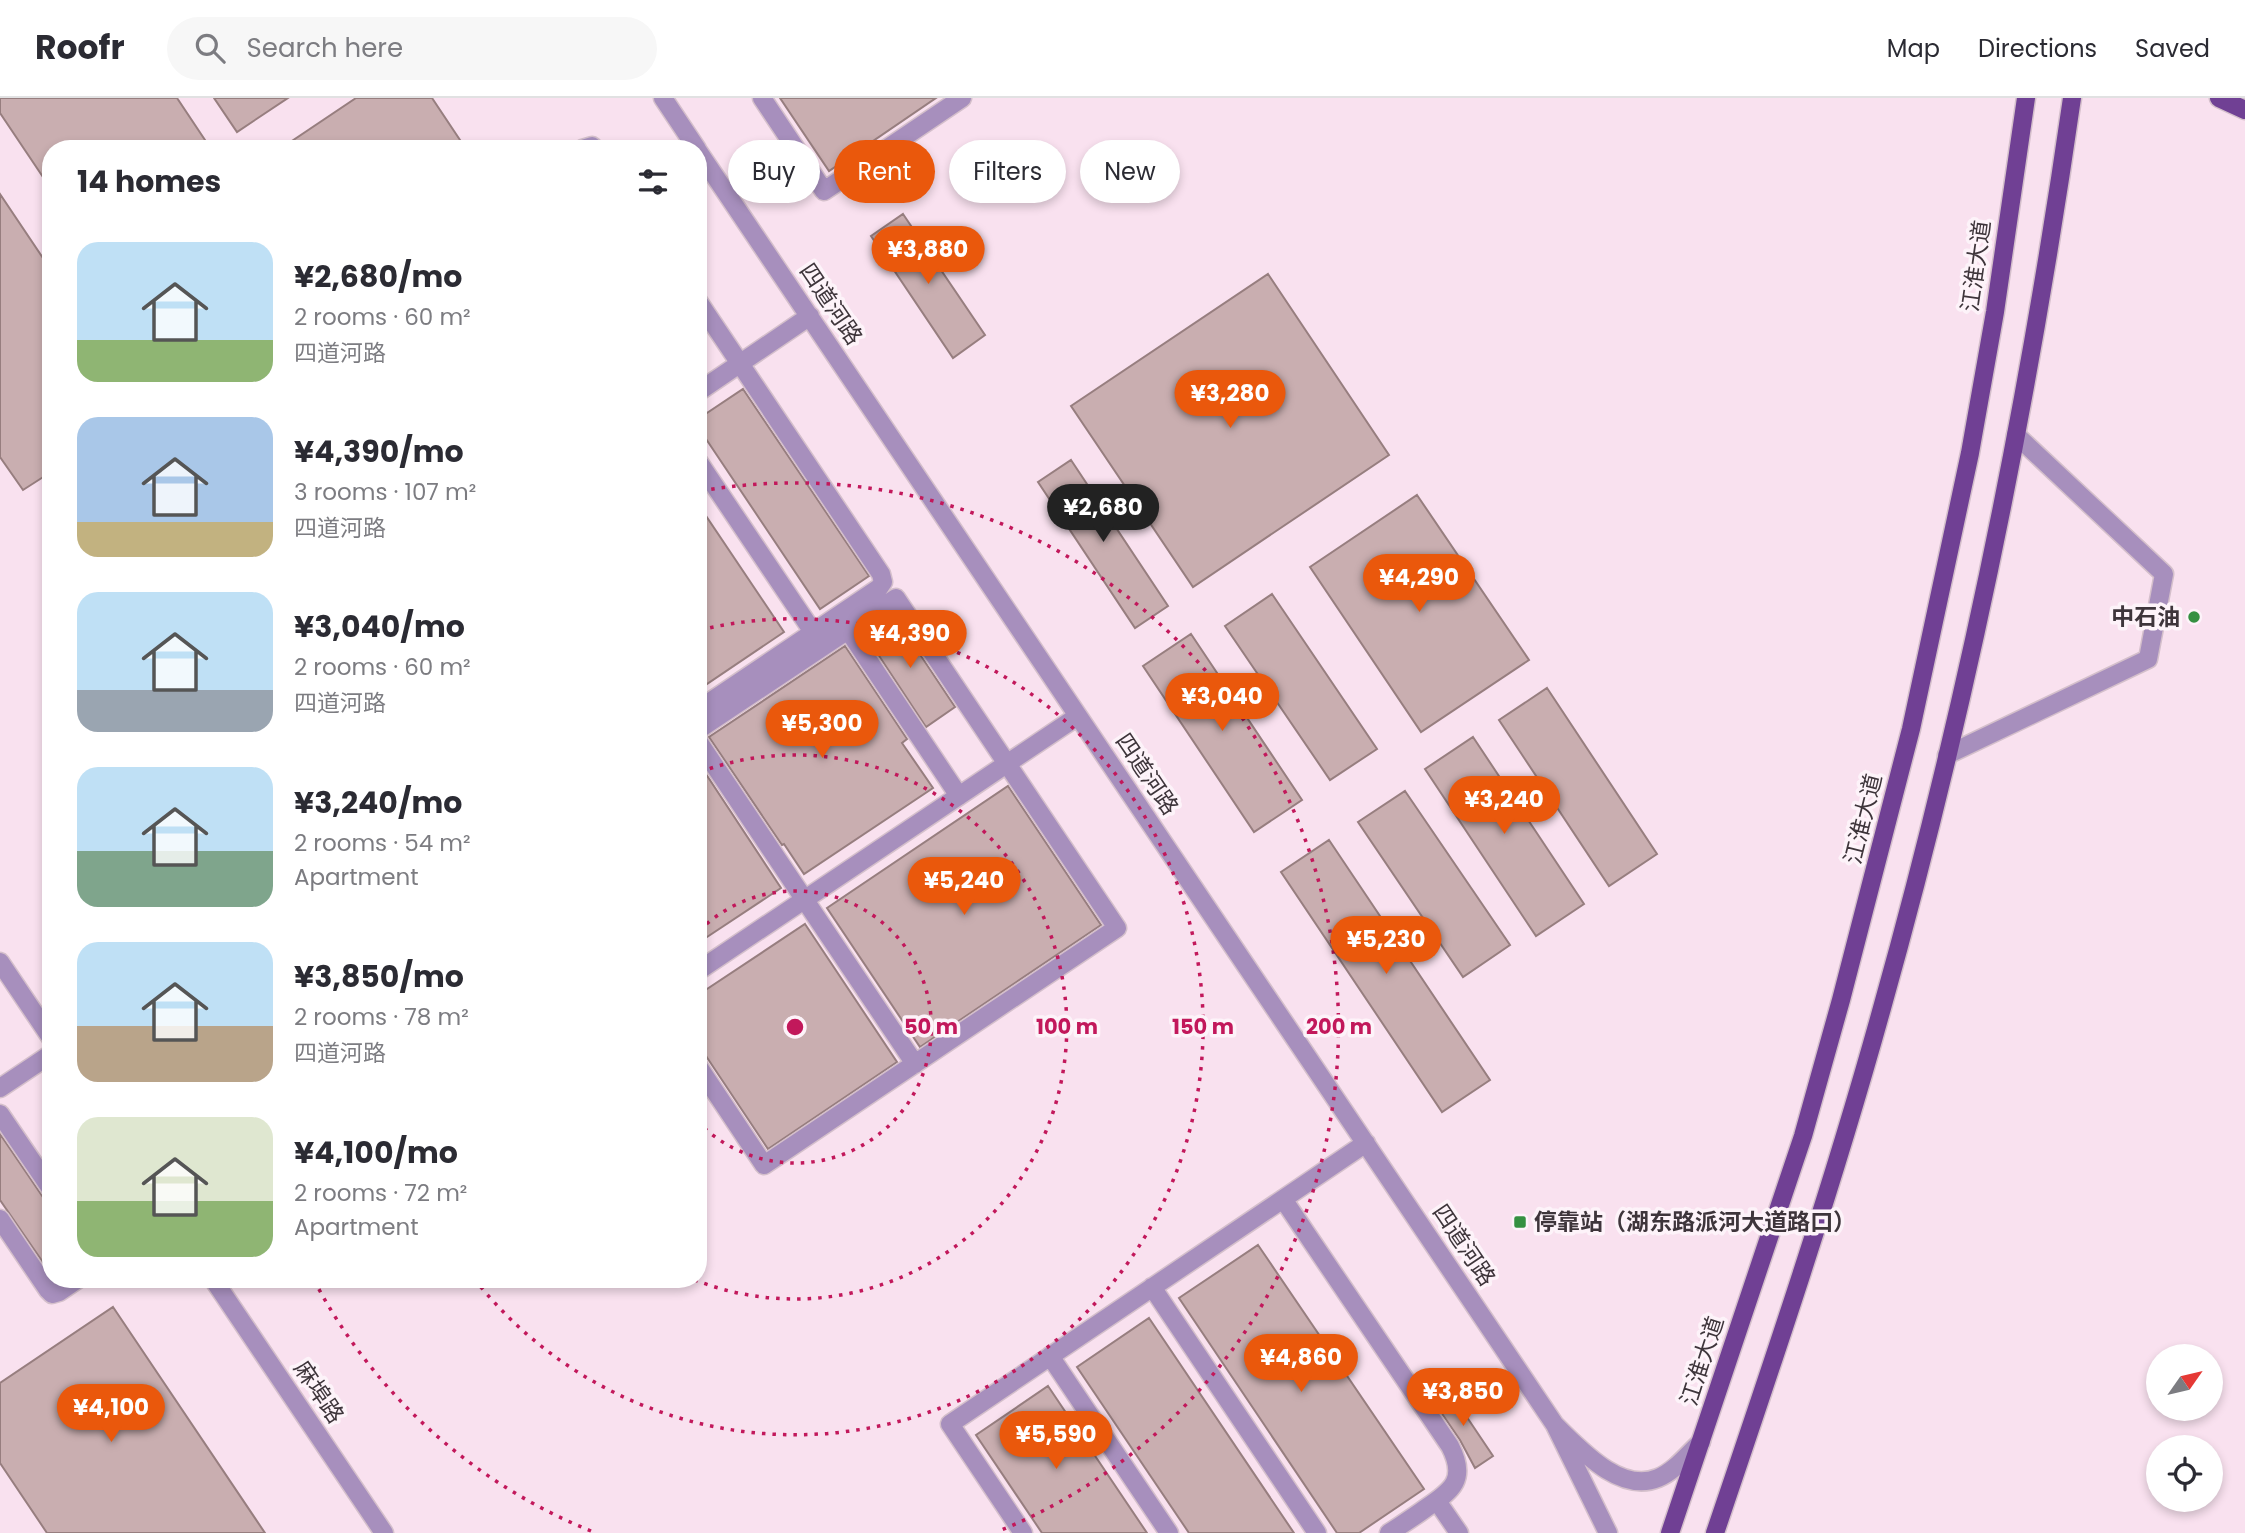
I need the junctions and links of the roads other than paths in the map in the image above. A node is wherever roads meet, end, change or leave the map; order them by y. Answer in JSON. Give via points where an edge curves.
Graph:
{"nodes":[{"id":1,"x":663,"y":98,"type":"edge"},
{"id":2,"x":762,"y":98,"type":"edge"},
{"id":3,"x":962,"y":98,"type":"edge"},
{"id":4,"x":2026,"y":98,"type":"edge"},
{"id":5,"x":2073,"y":98,"type":"edge"},
{"id":6,"x":2219,"y":98,"type":"edge"},
{"id":7,"x":2245,"y":110,"type":"edge"},
{"id":8,"x":691,"y":140,"type":"edge"},
{"id":9,"x":707,"y":163,"type":"edge"},
{"id":10,"x":707,"y":314,"type":"edge"},
{"id":11,"x":810,"y":316,"type":"junction"},
{"id":12,"x":740,"y":363,"type":"junction"},
{"id":13,"x":707,"y":386,"type":"edge"},
{"id":14,"x":2017,"y":435,"type":"junction"},
{"id":15,"x":707,"y":474,"type":"edge"},
{"id":16,"x":848,"y":630,"type":"junction"},
{"id":17,"x":813,"y":632,"type":"junction"},
{"id":18,"x":707,"y":704,"type":"edge"},
{"id":19,"x":1078,"y":716,"type":"junction"},
{"id":20,"x":707,"y":724,"type":"edge"},
{"id":21,"x":707,"y":754,"type":"edge"},
{"id":22,"x":1947,"y":755,"type":"junction"},
{"id":23,"x":1007,"y":764,"type":"junction"},
{"id":24,"x":959,"y":796,"type":"junction"},
{"id":25,"x":804,"y":900,"type":"junction"},
{"id":26,"x":0,"y":962,"type":"edge"},
{"id":27,"x":707,"y":965,"type":"edge"},
{"id":28,"x":42,"y":1025,"type":"edge"},
{"id":29,"x":42,"y":1060,"type":"edge"},
{"id":30,"x":915,"y":1064,"type":"junction"},
{"id":31,"x":707,"y":1079,"type":"edge"},
{"id":32,"x":0,"y":1088,"type":"edge"},
{"id":33,"x":0,"y":1114,"type":"edge"},
{"id":34,"x":1366,"y":1143,"type":"junction"},
{"id":35,"x":42,"y":1176,"type":"edge"},
{"id":36,"x":1283,"y":1199,"type":"junction"},
{"id":37,"x":0,"y":1219,"type":"edge"},
{"id":38,"x":42,"y":1281,"type":"edge"},
{"id":39,"x":1152,"y":1287,"type":"junction"},
{"id":40,"x":47,"y":1288,"type":"edge"},
{"id":41,"x":66,"y":1288,"type":"edge"},
{"id":42,"x":219,"y":1288,"type":"edge"},
{"id":43,"x":1050,"y":1356,"type":"junction"},
{"id":44,"x":1556,"y":1425,"type":"junction"},
{"id":45,"x":1701,"y":1442,"type":"junction"},
{"id":46,"x":1437,"y":1501,"type":"junction"},
{"id":47,"x":384,"y":1533,"type":"edge"},
{"id":48,"x":1023,"y":1533,"type":"edge"},
{"id":49,"x":1169,"y":1533,"type":"edge"},
{"id":50,"x":1317,"y":1533,"type":"edge"},
{"id":51,"x":1389,"y":1533,"type":"edge"},
{"id":52,"x":1459,"y":1533,"type":"edge"},
{"id":53,"x":1608,"y":1533,"type":"edge"},
{"id":54,"x":1670,"y":1533,"type":"edge"},
{"id":55,"x":1715,"y":1533,"type":"edge"}],
"edges":[{"from":1,"to":8,"type":"street","name":"四道河路"},
{"from":2,"to":3,"type":"street","via":[[824,191]]},
{"from":4,"to":45,"type":"main road","name":"江淮大道","via":[[1969,453],[1911,729],[1803,1136]]},
{"from":5,"to":14,"type":"main road"},
{"from":6,"to":7,"type":"main road"},
{"from":9,"to":11,"type":"street","name":"四道河路"},
{"from":10,"to":12,"type":"street"},
{"from":11,"to":12,"type":"street"},
{"from":11,"to":19,"type":"street","name":"四道河路"},
{"from":12,"to":13,"type":"street"},
{"from":12,"to":17,"type":"street","via":[[881,574],[879,588]]},
{"from":14,"to":22,"type":"main road"},
{"from":14,"to":22,"type":"street","via":[[2164,573],[2148,659]]},
{"from":15,"to":17,"type":"street"},
{"from":16,"to":20,"type":"street"},
{"from":16,"to":23,"type":"street","via":[[896,598]]},
{"from":16,"to":24,"type":"street"},
{"from":17,"to":18,"type":"street"},
{"from":19,"to":23,"type":"street"},
{"from":19,"to":34,"type":"street","name":"四道河路"},
{"from":21,"to":25,"type":"street"},
{"from":22,"to":55,"type":"main road","via":[[1842,1147]]},
{"from":23,"to":24,"type":"street"},
{"from":23,"to":30,"type":"street","via":[[1117,928]]},
{"from":24,"to":25,"type":"street"},
{"from":25,"to":27,"type":"street"},
{"from":25,"to":30,"type":"street"},
{"from":26,"to":28,"type":"street"},
{"from":29,"to":32,"type":"street"},
{"from":30,"to":31,"type":"street","via":[[764,1164]]},
{"from":33,"to":35,"type":"street"},
{"from":34,"to":36,"type":"street"},
{"from":34,"to":44,"type":"street","name":"四道河路"},
{"from":36,"to":39,"type":"street"},
{"from":36,"to":46,"type":"street","via":[[1450,1446],[1458,1475],[1454,1486]]},
{"from":37,"to":38,"type":"street"},
{"from":39,"to":43,"type":"street"},
{"from":39,"to":50,"type":"street"},
{"from":40,"to":41,"type":"street","via":[[52,1294]]},
{"from":42,"to":47,"type":"street","name":"麻埠路"},
{"from":43,"to":48,"type":"street","via":[[950,1424]]},
{"from":43,"to":49,"type":"street"},
{"from":44,"to":45,"type":"street","via":[[1591,1460],[1638,1481],[1657,1478],[1674,1468]]},
{"from":44,"to":53,"type":"street"},
{"from":45,"to":54,"type":"main road","name":"江淮大道"},
{"from":46,"to":51,"type":"street"},
{"from":46,"to":52,"type":"street"}]}
